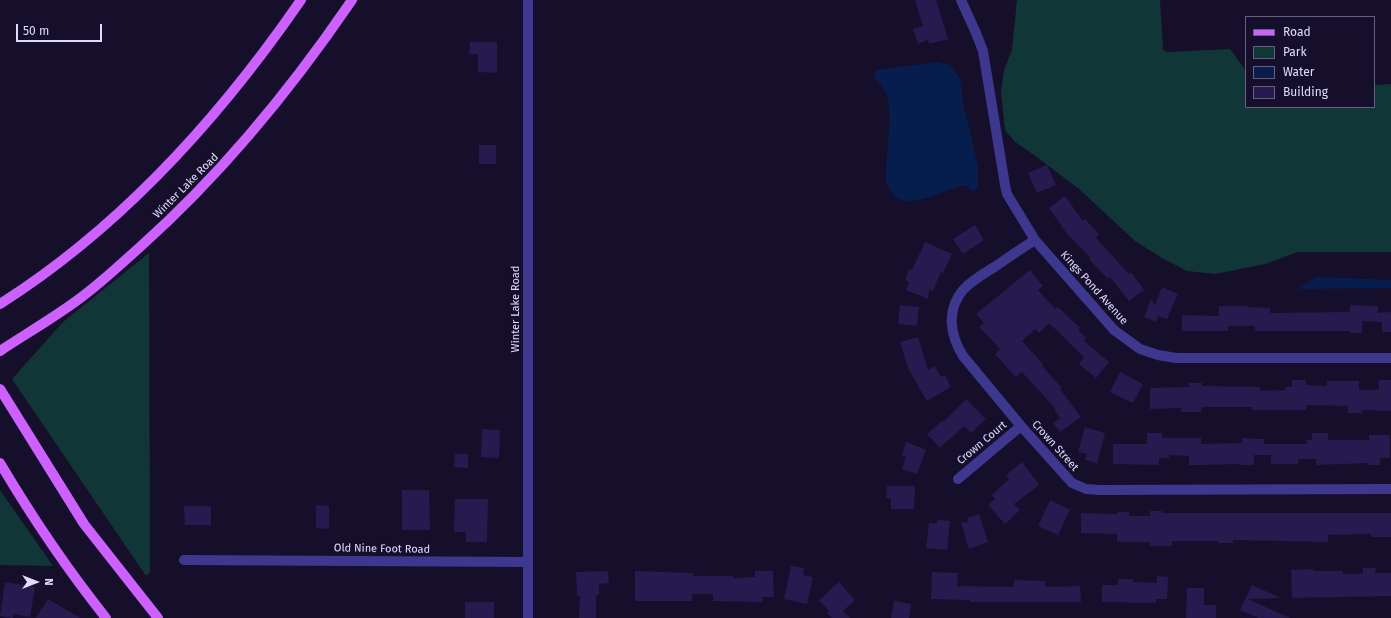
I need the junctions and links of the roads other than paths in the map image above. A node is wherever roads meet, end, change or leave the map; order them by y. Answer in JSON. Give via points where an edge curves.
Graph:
{"nodes":[{"id":1,"x":301,"y":0,"type":"edge"},
{"id":2,"x":352,"y":0,"type":"edge"},
{"id":3,"x":528,"y":0,"type":"edge"},
{"id":4,"x":961,"y":0,"type":"edge"},
{"id":5,"x":1035,"y":240,"type":"junction"},
{"id":6,"x":0,"y":304,"type":"edge"},
{"id":7,"x":0,"y":351,"type":"edge"},
{"id":8,"x":1391,"y":358,"type":"edge"},
{"id":9,"x":0,"y":389,"type":"edge"},
{"id":10,"x":1021,"y":426,"type":"junction"},
{"id":11,"x":0,"y":463,"type":"edge"},
{"id":12,"x":958,"y":479,"type":"dead end"},
{"id":13,"x":1391,"y":489,"type":"edge"},
{"id":14,"x":184,"y":560,"type":"dead end"},
{"id":15,"x":528,"y":562,"type":"junction"},
{"id":16,"x":106,"y":618,"type":"edge"},
{"id":17,"x":158,"y":618,"type":"edge"},
{"id":18,"x":528,"y":618,"type":"edge"}],
"edges":[{"from":1,"to":6,"type":"main road","via":[[236,87],[159,173],[74,250]]},
{"from":2,"to":7,"type":"main road","name":"Winter Lake Road","via":[[272,109],[195,195],[82,296]]},
{"from":3,"to":15,"type":"street","name":"Winter Lake Road"},
{"from":4,"to":5,"type":"street","name":"Kings Pond Avenue","via":[[985,60],[1007,194]]},
{"from":5,"to":8,"type":"street","name":"Kings Pond Avenue","via":[[1114,330],[1140,349],[1158,355],[1176,358]]},
{"from":5,"to":10,"type":"street","name":"Crown Street","via":[[963,290],[956,301],[951,319],[956,346]]},
{"from":9,"to":17,"type":"main road","via":[[84,524]]},
{"from":10,"to":12,"type":"street","name":"Crown Court"},
{"from":10,"to":13,"type":"street","name":"Crown Street","via":[[1072,483],[1086,489]]},
{"from":11,"to":16,"type":"main road","via":[[26,508]]},
{"from":14,"to":15,"type":"street","name":"Old Nine Foot Road"},
{"from":15,"to":18,"type":"street","name":"Winter Lake Road"}]}
